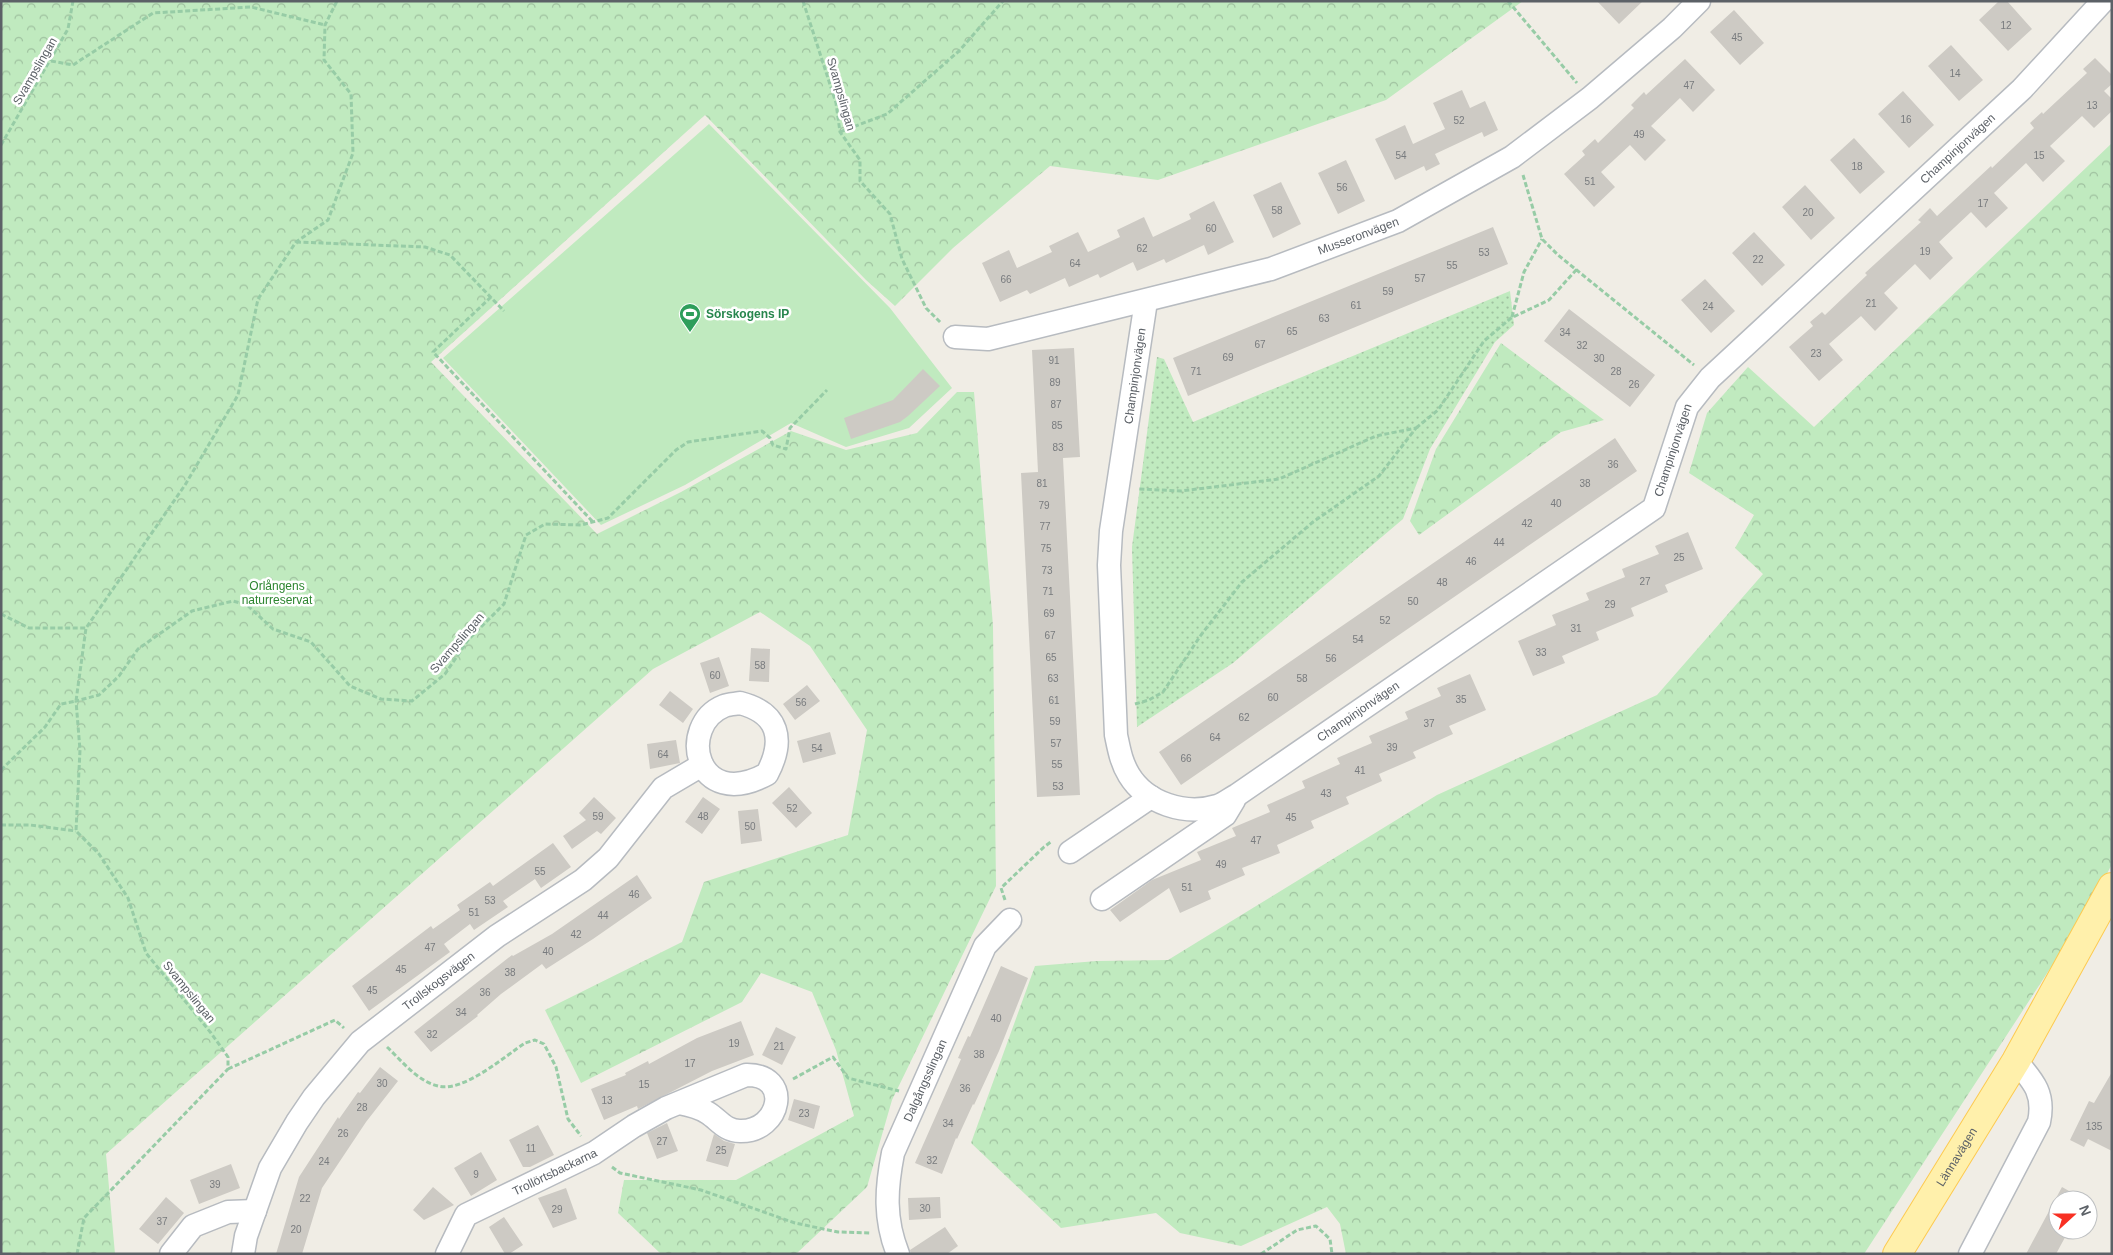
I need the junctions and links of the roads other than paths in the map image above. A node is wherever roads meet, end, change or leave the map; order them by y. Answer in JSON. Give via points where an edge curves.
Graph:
{"nodes":[{"id":1,"x":1699,"y":1,"type":"edge"},
{"id":2,"x":2103,"y":1,"type":"edge"},
{"id":3,"x":1146,"y":301,"type":"junction"},
{"id":4,"x":955,"y":337,"type":"road end"},
{"id":5,"x":702,"y":765,"type":"dead end"},
{"id":6,"x":1237,"y":795,"type":"junction"},
{"id":7,"x":1152,"y":797,"type":"junction"},
{"id":8,"x":1070,"y":852,"type":"dead end"},
{"id":9,"x":2112,"y":887,"type":"edge"},
{"id":10,"x":1102,"y":899,"type":"dead end"},
{"id":11,"x":1010,"y":920,"type":"dead end"},
{"id":12,"x":2016,"y":1061,"type":"junction"},
{"id":13,"x":679,"y":1103,"type":"junction"},
{"id":14,"x":255,"y":1211,"type":"junction"},
{"id":15,"x":171,"y":1254,"type":"edge"},
{"id":16,"x":243,"y":1254,"type":"edge"},
{"id":17,"x":447,"y":1254,"type":"edge"},
{"id":18,"x":898,"y":1254,"type":"edge"},
{"id":19,"x":1897,"y":1254,"type":"edge"},
{"id":20,"x":1970,"y":1254,"type":"edge"}],
"edges":[{"from":1,"to":3,"type":"street","name":"Musseronvägen","via":[[1590,98],[1512,157],[1398,221],[1272,269]]},
{"from":2,"to":6,"type":"street","name":"Champinjonvägen","via":[[2022,89],[1710,378],[1687,407],[1654,508]]},
{"from":3,"to":4,"type":"street","name":"Musseronvägen","via":[[988,339]]},
{"from":3,"to":7,"type":"street","name":"Champinjonvägen","via":[[1111,531],[1109,565],[1116,735],[1128,774]]},
{"from":5,"to":14,"type":"street","name":"Trollskogsvägen","via":[[663,788],[608,858],[583,880],[497,936],[360,1042],[297,1122],[270,1168]]},
{"from":6,"to":7,"type":"street","name":"Champinjonvägen","via":[[1217,806],[1199,809],[1181,808]]},
{"from":6,"to":10,"type":"street","via":[[1225,815]]},
{"from":7,"to":8,"type":"street"},
{"from":9,"to":12,"type":"main road","name":"Lännavägen"},
{"from":11,"to":18,"type":"street","name":"Dalgångsslingan","via":[[985,946],[893,1153],[887,1186],[890,1234]]},
{"from":12,"to":19,"type":"main road","name":"Lännavägen"},
{"from":12,"to":20,"type":"street","via":[[2041,1097],[2039,1122]]},
{"from":13,"to":13,"type":"street","name":"Trollörtsbackarna","via":[[746,1075],[757,1074],[768,1079],[775,1089],[777,1103],[774,1112],[762,1125],[740,1132],[730,1130],[697,1107]]},
{"from":13,"to":17,"type":"street","name":"Trollörtsbackarna","via":[[634,1126],[594,1153],[466,1215]]},
{"from":14,"to":15,"type":"street","via":[[228,1212],[193,1226]]},
{"from":14,"to":16,"type":"street","name":"Trollskogsvägen"}]}
